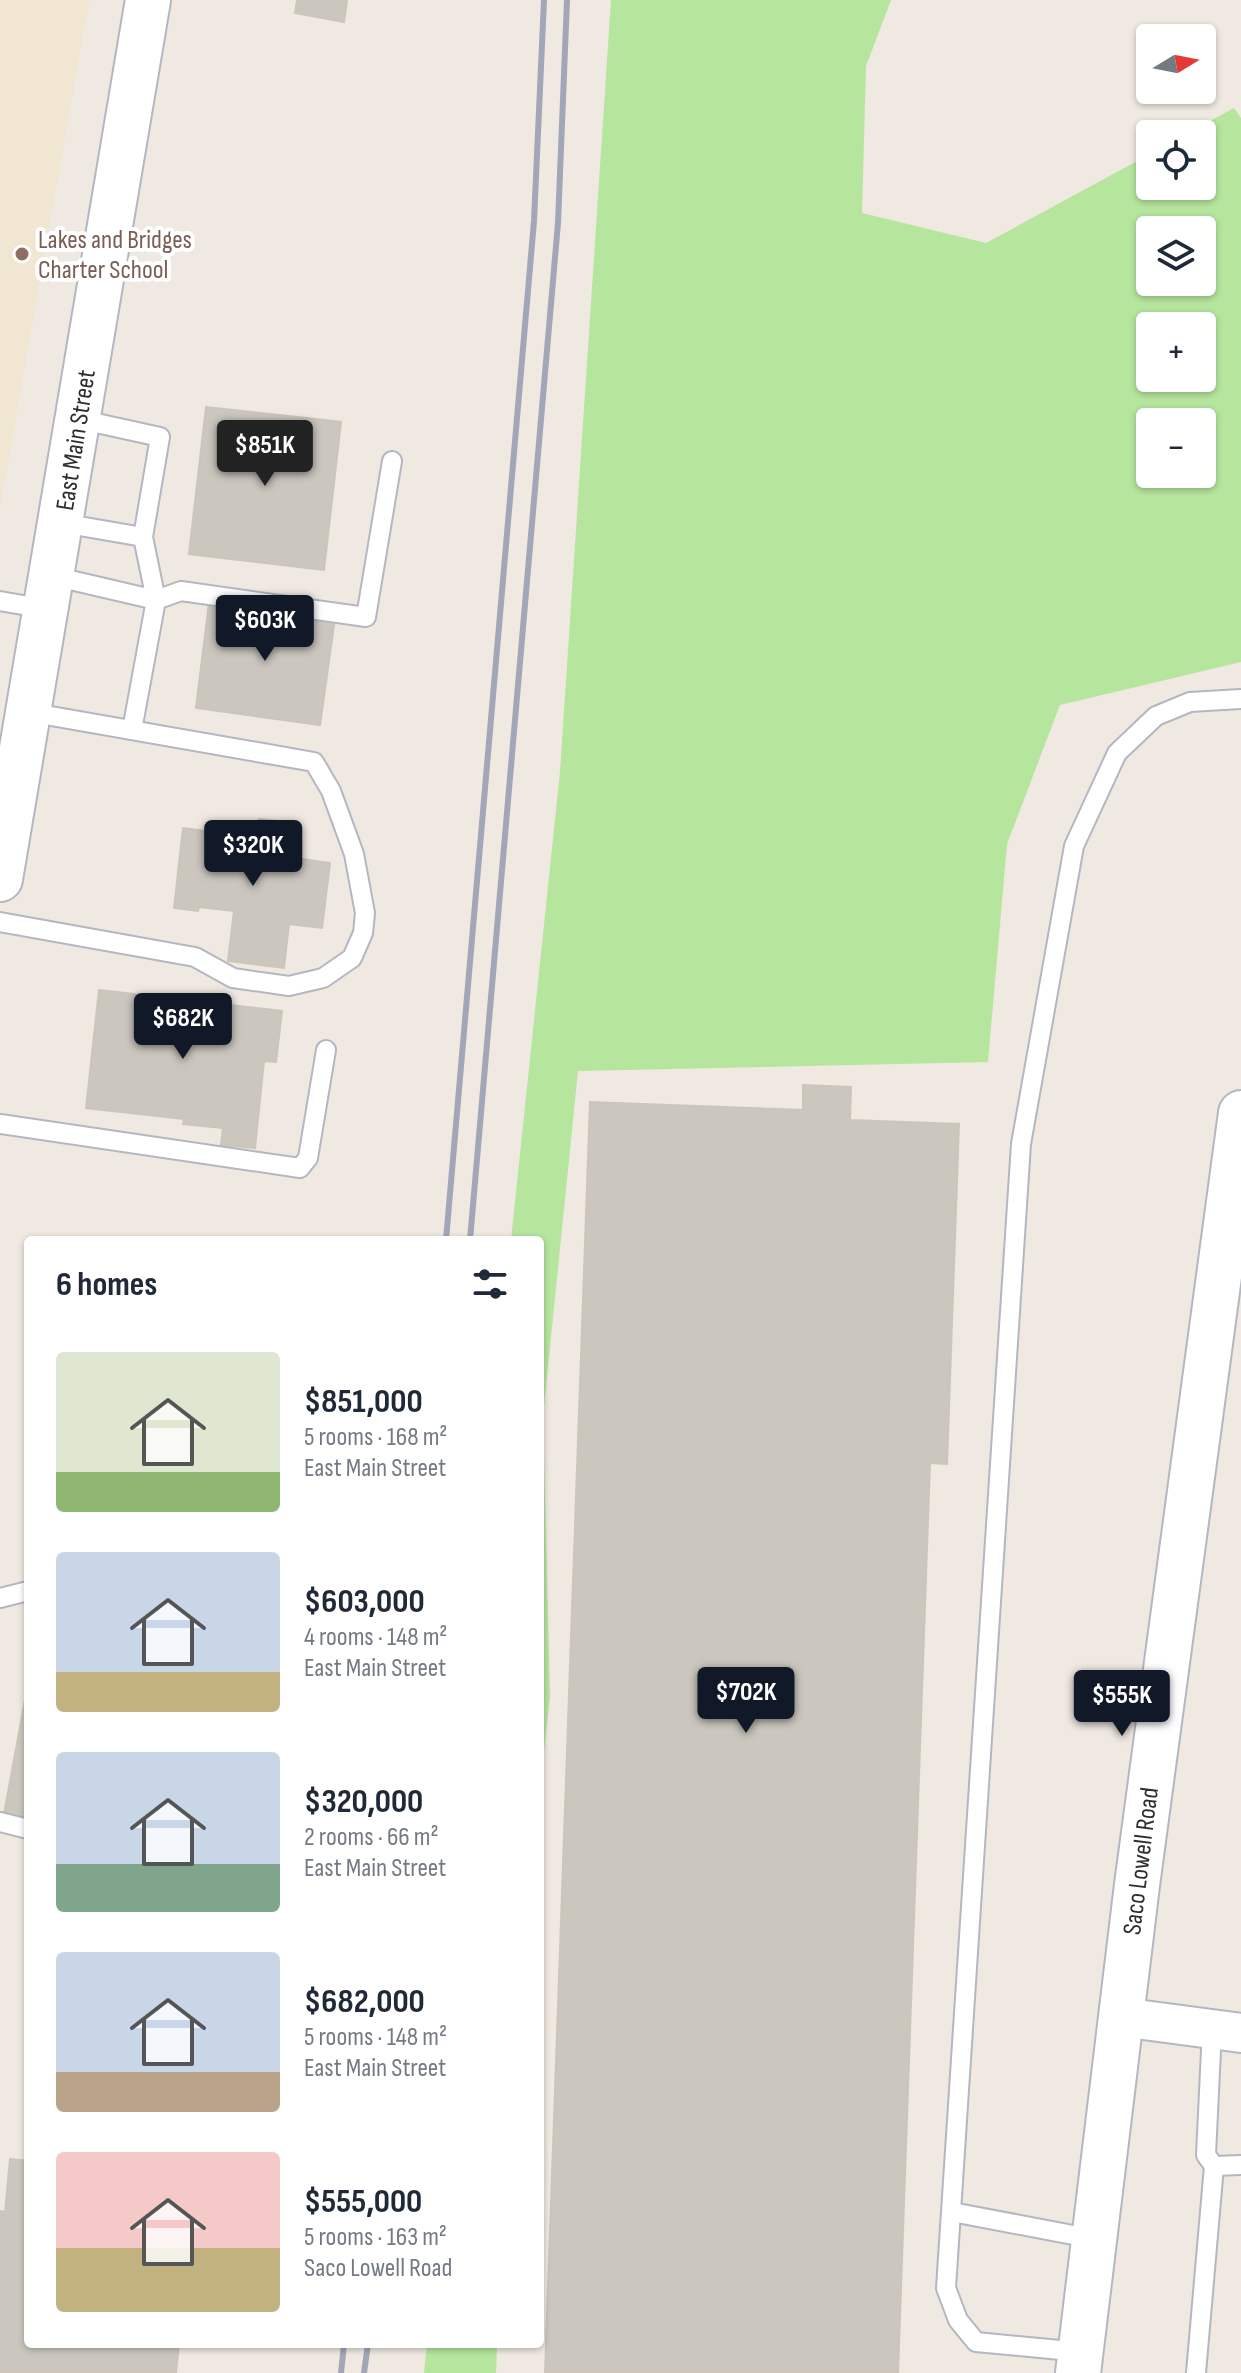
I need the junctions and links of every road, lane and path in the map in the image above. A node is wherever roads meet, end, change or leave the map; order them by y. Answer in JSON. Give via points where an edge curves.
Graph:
{"nodes":[{"id":1,"x":148,"y":0,"type":"edge"},
{"id":2,"x":78,"y":419,"type":"junction"},
{"id":3,"x":392,"y":461,"type":"dead end"},
{"id":4,"x":62,"y":523,"type":"junction"},
{"id":5,"x":143,"y":537,"type":"junction"},
{"id":6,"x":49,"y":593,"type":"junction"},
{"id":7,"x":156,"y":600,"type":"junction"},
{"id":8,"x":0,"y":601,"type":"edge"},
{"id":9,"x":1241,"y":699,"type":"edge"},
{"id":10,"x":28,"y":712,"type":"junction"},
{"id":11,"x":132,"y":730,"type":"junction"},
{"id":12,"x":0,"y":879,"type":"edge"},
{"id":13,"x":0,"y":922,"type":"edge"},
{"id":14,"x":326,"y":1050,"type":"dead end"},
{"id":15,"x":1241,"y":1113,"type":"edge"},
{"id":16,"x":0,"y":1124,"type":"edge"},
{"id":17,"x":24,"y":1592,"type":"edge"},
{"id":18,"x":0,"y":1598,"type":"edge"},
{"id":19,"x":0,"y":1822,"type":"edge"},
{"id":20,"x":24,"y":1828,"type":"edge"},
{"id":21,"x":1121,"y":2017,"type":"junction"},
{"id":22,"x":1226,"y":2031,"type":"edge"},
{"id":23,"x":1241,"y":2165,"type":"edge"},
{"id":24,"x":1214,"y":2166,"type":"junction"},
{"id":25,"x":952,"y":2212,"type":"junction"},
{"id":26,"x":1094,"y":2239,"type":"junction"},
{"id":27,"x":1080,"y":2363,"type":"edge"},
{"id":28,"x":1196,"y":2373,"type":"edge"}],
"edges":[{"from":1,"to":2,"type":"street","name":"East Main Street"},
{"from":2,"to":4,"type":"street","name":"East Main Street"},
{"from":2,"to":5,"type":"lane","via":[[160,437]]},
{"from":3,"to":7,"type":"lane","via":[[366,617],[181,591]]},
{"from":4,"to":5,"type":"lane"},
{"from":4,"to":6,"type":"street","name":"East Main Street"},
{"from":5,"to":7,"type":"lane"},
{"from":6,"to":7,"type":"lane"},
{"from":6,"to":8,"type":"lane"},
{"from":6,"to":10,"type":"street","name":"East Main Street"},
{"from":7,"to":11,"type":"lane"},
{"from":9,"to":25,"type":"lane","via":[[1190,702],[1156,716],[1117,753],[1074,846],[1021,1144]]},
{"from":10,"to":11,"type":"lane"},
{"from":10,"to":12,"type":"street","name":"East Main Street"},
{"from":11,"to":13,"type":"lane","via":[[314,762],[331,791],[360,881],[363,933],[352,958],[323,978],[289,986],[233,978],[195,957]]},
{"from":14,"to":16,"type":"lane","via":[[308,1158],[300,1168]]},
{"from":15,"to":21,"type":"street","name":"Saco Lowell Road"},
{"from":17,"to":18,"type":"lane"},
{"from":19,"to":20,"type":"lane"},
{"from":21,"to":22,"type":"street"},
{"from":21,"to":26,"type":"street","name":"Saco Lowell Road"},
{"from":22,"to":24,"type":"lane","via":[[1205,2140]]},
{"from":23,"to":24,"type":"lane"},
{"from":24,"to":28,"type":"lane"},
{"from":25,"to":26,"type":"lane"},
{"from":25,"to":27,"type":"lane","via":[[946,2288],[958,2320],[976,2342]]},
{"from":26,"to":27,"type":"street","name":"Saco Lowell Road"}]}
